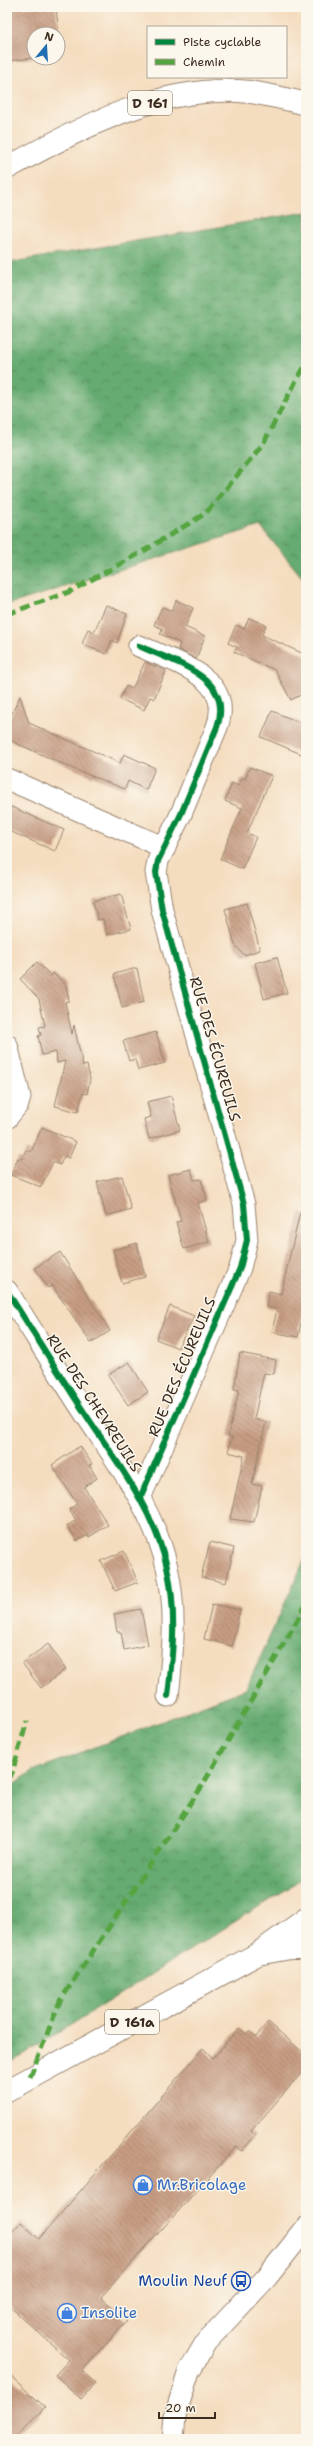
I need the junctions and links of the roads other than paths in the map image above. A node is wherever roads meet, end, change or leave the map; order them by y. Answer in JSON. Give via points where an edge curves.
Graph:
{"nodes":[{"id":1,"x":306,"y":104,"type":"edge"},
{"id":2,"x":7,"y":168,"type":"edge"},
{"id":3,"x":139,"y":646,"type":"dead end"},
{"id":4,"x":7,"y":780,"type":"edge"},
{"id":5,"x":164,"y":848,"type":"junction"},
{"id":6,"x":7,"y":1045,"type":"edge"},
{"id":7,"x":7,"y":1118,"type":"edge"},
{"id":8,"x":7,"y":1291,"type":"edge"},
{"id":9,"x":140,"y":1498,"type":"junction"},
{"id":10,"x":168,"y":1696,"type":"dead end"},
{"id":11,"x":306,"y":1919,"type":"edge"},
{"id":12,"x":306,"y":1948,"type":"edge"},
{"id":13,"x":256,"y":1954,"type":"junction"},
{"id":14,"x":7,"y":2091,"type":"edge"},
{"id":15,"x":306,"y":2228,"type":"edge"},
{"id":16,"x":173,"y":2439,"type":"edge"}],
"edges":[{"from":1,"to":2,"type":"main road","number":"D 161","via":[[248,92],[200,93],[162,99],[125,110],[89,125]]},
{"from":3,"to":5,"type":"street","name":"RUE DES ÉCUREUILS","via":[[195,671],[217,692],[221,705],[222,714],[217,727]]},
{"from":4,"to":5,"type":"street"},
{"from":5,"to":9,"type":"street","name":"RUE DES ÉCUREUILS","via":[[156,872],[157,884],[244,1204],[247,1240],[240,1268]]},
{"from":6,"to":7,"type":"street","via":[[20,1097]]},
{"from":8,"to":9,"type":"street","name":"RUE DES CHEVREUILS"},
{"from":9,"to":10,"type":"street","name":"RUE DES CHEVREUILS","via":[[160,1544],[171,1592],[174,1624]]},
{"from":11,"to":13,"type":"main road","number":"D 161a"},
{"from":12,"to":13,"type":"main road","number":"D 161a"},
{"from":13,"to":14,"type":"main road","number":"D 161a"},
{"from":15,"to":16,"type":"street","via":[[267,2277],[206,2342],[189,2371],[175,2416]]}]}
